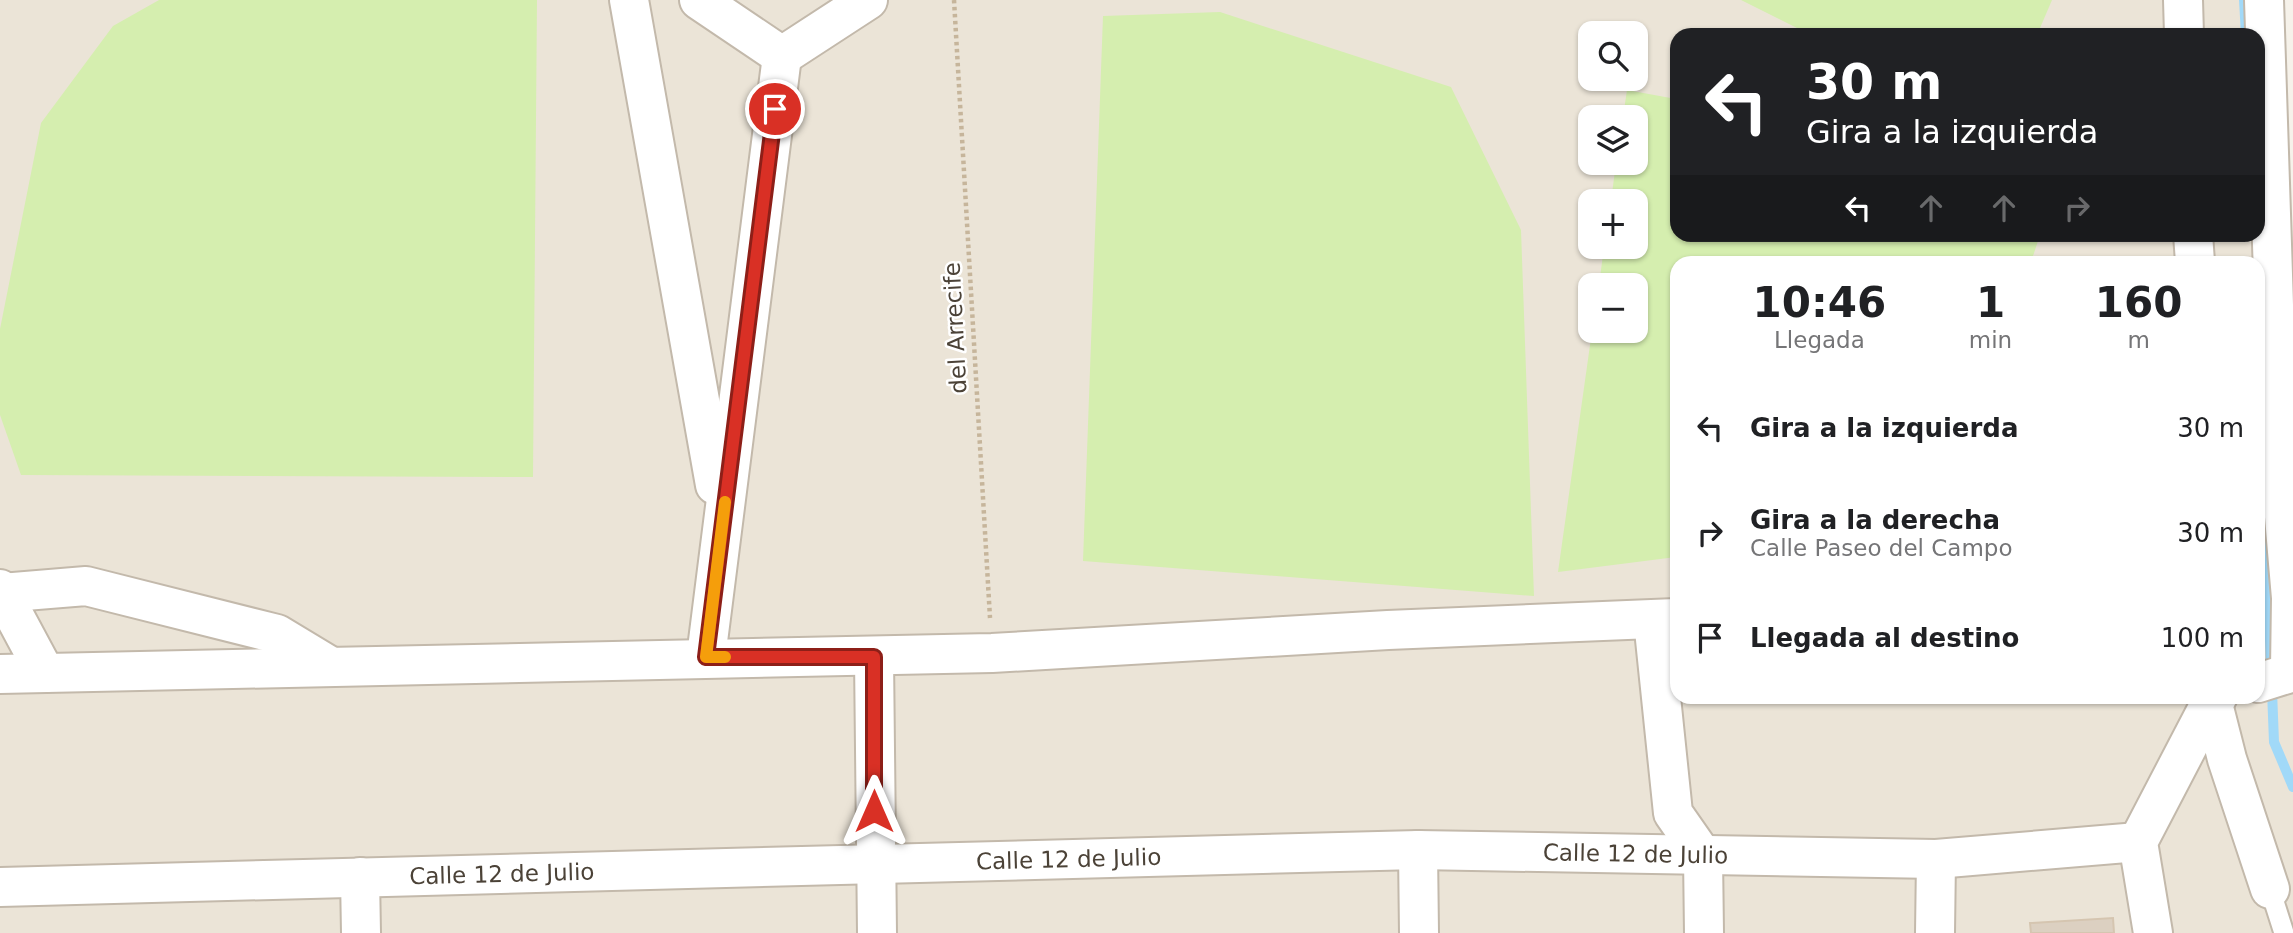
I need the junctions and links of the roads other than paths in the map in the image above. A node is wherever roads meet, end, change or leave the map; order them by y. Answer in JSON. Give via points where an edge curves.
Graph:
{"nodes":[{"id":1,"x":628,"y":0,"type":"edge"},
{"id":2,"x":699,"y":0,"type":"edge"},
{"id":3,"x":868,"y":0,"type":"edge"},
{"id":4,"x":2183,"y":0,"type":"edge"},
{"id":5,"x":2264,"y":0,"type":"edge"},
{"id":6,"x":2184,"y":28,"type":"edge"},
{"id":7,"x":2265,"y":28,"type":"edge"},
{"id":8,"x":2265,"y":31,"type":"edge"},
{"id":9,"x":782,"y":56,"type":"junction"},
{"id":10,"x":723,"y":525,"type":"junction"},
{"id":11,"x":0,"y":592,"type":"edge"},
{"id":12,"x":2292,"y":598,"type":"edge"},
{"id":13,"x":1665,"y":619,"type":"edge"},
{"id":14,"x":706,"y":657,"type":"junction"},
{"id":15,"x":874,"y":657,"type":"junction"},
{"id":16,"x":330,"y":666,"type":"junction"},
{"id":17,"x":45,"y":673,"type":"junction"},
{"id":18,"x":0,"y":674,"type":"edge"},
{"id":19,"x":2281,"y":678,"type":"edge"},
{"id":20,"x":2211,"y":704,"type":"edge"},
{"id":21,"x":2215,"y":704,"type":"edge"},
{"id":22,"x":2138,"y":842,"type":"junction"},
{"id":23,"x":1418,"y":850,"type":"junction"},
{"id":24,"x":1703,"y":856,"type":"junction"},
{"id":25,"x":1936,"y":859,"type":"junction"},
{"id":26,"x":874,"y":863,"type":"junction"},
{"id":27,"x":360,"y":877,"type":"junction"},
{"id":28,"x":0,"y":887,"type":"edge"},
{"id":29,"x":2270,"y":889,"type":"joint"},
{"id":30,"x":361,"y":933,"type":"edge"},
{"id":31,"x":877,"y":933,"type":"edge"},
{"id":32,"x":1419,"y":933,"type":"edge"},
{"id":33,"x":1704,"y":933,"type":"edge"},
{"id":34,"x":1935,"y":933,"type":"edge"},
{"id":35,"x":2152,"y":933,"type":"edge"},
{"id":36,"x":2284,"y":933,"type":"edge"}],
"edges":[{"from":1,"to":10,"type":"street"},
{"from":2,"to":9,"type":"street"},
{"from":3,"to":9,"type":"street"},
{"from":4,"to":6,"type":"street"},
{"from":5,"to":7,"type":"street"},
{"from":8,"to":12,"type":"street","via":[[2279,458]]},
{"from":9,"to":10,"type":"street"},
{"from":10,"to":14,"type":"street"},
{"from":11,"to":16,"type":"street","via":[[86,586],[277,634]]},
{"from":11,"to":17,"type":"street"},
{"from":12,"to":19,"type":"street"},
{"from":13,"to":15,"type":"street"},
{"from":13,"to":24,"type":"street","via":[[1672,813]]},
{"from":14,"to":15,"type":"street"},
{"from":14,"to":16,"type":"street"},
{"from":15,"to":26,"type":"street"},
{"from":16,"to":17,"type":"street"},
{"from":17,"to":18,"type":"street"},
{"from":20,"to":22,"type":"street"},
{"from":21,"to":29,"type":"street","via":[[2227,760]]},
{"from":22,"to":25,"type":"street","name":"Calle 12 de Julio"},
{"from":22,"to":35,"type":"street"},
{"from":23,"to":24,"type":"street","name":"Calle 12 de Julio"},
{"from":23,"to":26,"type":"street","name":"Calle 12 de Julio"},
{"from":23,"to":32,"type":"street"},
{"from":24,"to":25,"type":"street","name":"Calle 12 de Julio"},
{"from":24,"to":33,"type":"street"},
{"from":25,"to":34,"type":"street"},
{"from":26,"to":27,"type":"street","name":"Calle 12 de Julio"},
{"from":26,"to":31,"type":"street"},
{"from":27,"to":28,"type":"street","name":"Calle 12 de Julio"},
{"from":27,"to":30,"type":"street"},
{"from":29,"to":36,"type":"lane"}]}
